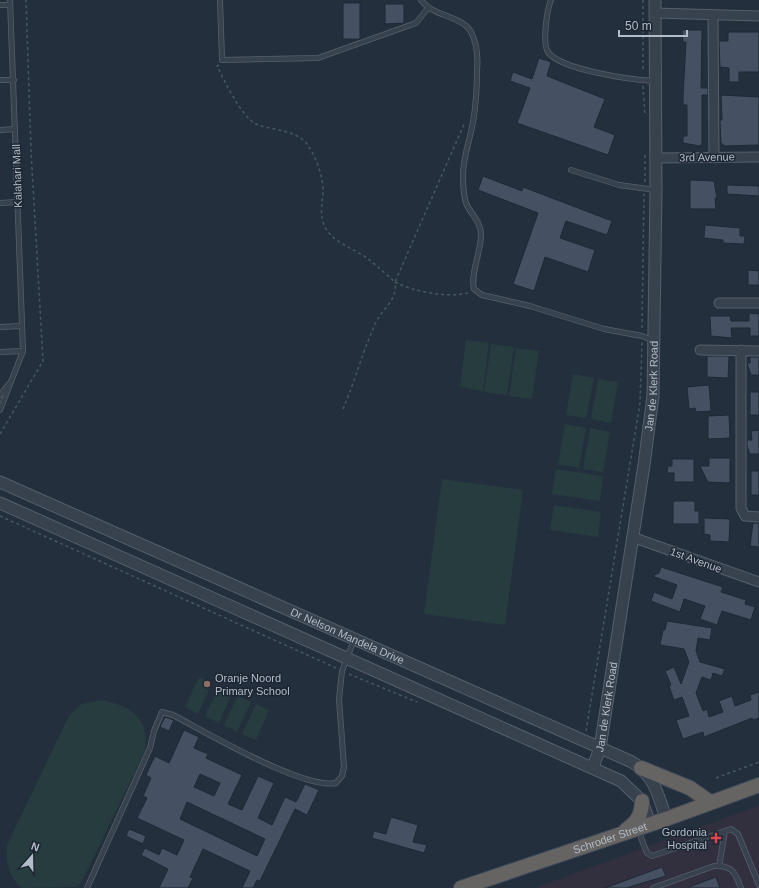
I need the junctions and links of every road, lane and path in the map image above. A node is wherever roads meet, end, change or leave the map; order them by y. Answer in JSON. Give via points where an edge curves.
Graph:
{"nodes":[{"id":1,"x":26,"y":0,"type":"edge"},
{"id":2,"x":220,"y":0,"type":"edge"},
{"id":3,"x":420,"y":0,"type":"edge"},
{"id":4,"x":551,"y":0,"type":"edge"},
{"id":5,"x":643,"y":0,"type":"edge"},
{"id":6,"x":655,"y":0,"type":"edge"},
{"id":7,"x":10,"y":2,"type":"edge"},
{"id":8,"x":0,"y":6,"type":"edge"},
{"id":9,"x":428,"y":8,"type":"junction"},
{"id":10,"x":655,"y":13,"type":"junction"},
{"id":11,"x":713,"y":15,"type":"junction"},
{"id":12,"x":759,"y":16,"type":"edge"},
{"id":13,"x":222,"y":60,"type":"junction"},
{"id":14,"x":0,"y":80,"type":"edge"},
{"id":15,"x":14,"y":80,"type":"junction"},
{"id":16,"x":643,"y":80,"type":"junction"},
{"id":17,"x":654,"y":81,"type":"junction"},
{"id":18,"x":466,"y":119,"type":"dead end"},
{"id":19,"x":645,"y":119,"type":"dead end"},
{"id":20,"x":15,"y":129,"type":"junction"},
{"id":21,"x":0,"y":130,"type":"edge"},
{"id":22,"x":645,"y":150,"type":"dead end"},
{"id":23,"x":714,"y":157,"type":"junction"},
{"id":24,"x":759,"y":157,"type":"edge"},
{"id":25,"x":656,"y":158,"type":"junction"},
{"id":26,"x":571,"y":170,"type":"dead end"},
{"id":27,"x":650,"y":189,"type":"junction"},
{"id":28,"x":18,"y":202,"type":"junction"},
{"id":29,"x":0,"y":203,"type":"edge"},
{"id":30,"x":395,"y":282,"type":"junction"},
{"id":31,"x":476,"y":292,"type":"junction"},
{"id":32,"x":718,"y":303,"type":"dead end"},
{"id":33,"x":759,"y":303,"type":"edge"},
{"id":34,"x":22,"y":326,"type":"junction"},
{"id":35,"x":0,"y":327,"type":"edge"},
{"id":36,"x":642,"y":336,"type":"junction"},
{"id":37,"x":654,"y":341,"type":"junction"},
{"id":38,"x":700,"y":350,"type":"dead end"},
{"id":39,"x":741,"y":350,"type":"junction"},
{"id":40,"x":23,"y":351,"type":"junction"},
{"id":41,"x":759,"y":351,"type":"edge"},
{"id":42,"x":0,"y":352,"type":"edge"},
{"id":43,"x":11,"y":383,"type":"junction"},
{"id":44,"x":0,"y":395,"type":"edge"},
{"id":45,"x":343,"y":409,"type":"dead end"},
{"id":46,"x":0,"y":410,"type":"edge"},
{"id":47,"x":0,"y":434,"type":"edge"},
{"id":48,"x":0,"y":482,"type":"edge"},
{"id":49,"x":0,"y":503,"type":"edge"},
{"id":50,"x":0,"y":516,"type":"edge"},
{"id":51,"x":759,"y":517,"type":"edge"},
{"id":52,"x":632,"y":537,"type":"junction"},
{"id":53,"x":759,"y":582,"type":"edge"},
{"id":54,"x":354,"y":640,"type":"junction"},
{"id":55,"x":347,"y":658,"type":"junction"},
{"id":56,"x":342,"y":671,"type":"junction"},
{"id":57,"x":422,"y":704,"type":"dead end"},
{"id":58,"x":579,"y":728,"type":"dead end"},
{"id":59,"x":600,"y":748,"type":"junction"},
{"id":60,"x":759,"y":762,"type":"edge"},
{"id":61,"x":593,"y":768,"type":"junction"},
{"id":62,"x":641,"y":768,"type":"junction"},
{"id":63,"x":716,"y":778,"type":"dead end"},
{"id":64,"x":759,"y":785,"type":"edge"},
{"id":65,"x":642,"y":801,"type":"junction"},
{"id":66,"x":710,"y":802,"type":"junction"},
{"id":67,"x":666,"y":819,"type":"junction"},
{"id":68,"x":644,"y":826,"type":"junction"},
{"id":69,"x":725,"y":831,"type":"junction"},
{"id":70,"x":619,"y":835,"type":"junction"},
{"id":71,"x":719,"y":866,"type":"junction"},
{"id":72,"x":759,"y":885,"type":"edge"},
{"id":73,"x":88,"y":888,"type":"edge"},
{"id":74,"x":460,"y":888,"type":"edge"},
{"id":75,"x":653,"y":888,"type":"edge"},
{"id":76,"x":741,"y":888,"type":"edge"}],
"edges":[{"from":1,"to":47,"type":"path","via":[[31,151],[43,361]]},
{"from":2,"to":13,"type":"lane"},
{"from":3,"to":9,"type":"lane"},
{"from":4,"to":16,"type":"lane","via":[[548,6],[545,45],[550,54],[577,67]]},
{"from":5,"to":16,"type":"path"},
{"from":6,"to":10,"type":"street","name":"Jan de Klerk Road"},
{"from":7,"to":8,"type":"lane"},
{"from":7,"to":15,"type":"lane","name":"Kalahari Mall"},
{"from":9,"to":13,"type":"lane","via":[[416,23],[318,58]]},
{"from":9,"to":31,"type":"lane","via":[[464,24],[472,34],[476,48],[477,90],[463,175],[466,203],[480,228],[480,251],[473,280]]},
{"from":10,"to":11,"type":"street"},
{"from":10,"to":17,"type":"street","name":"Jan de Klerk Road"},
{"from":11,"to":12,"type":"street"},
{"from":11,"to":23,"type":"street"},
{"from":13,"to":30,"type":"path","via":[[217,66],[239,106],[255,124],[292,134],[306,142],[320,170],[320,210],[324,226],[331,236],[366,257]]},
{"from":14,"to":15,"type":"lane"},
{"from":15,"to":20,"type":"lane","name":"Kalahari Mall"},
{"from":16,"to":17,"type":"lane"},
{"from":16,"to":19,"type":"path"},
{"from":17,"to":25,"type":"street","name":"Jan de Klerk Road"},
{"from":18,"to":30,"type":"path"},
{"from":20,"to":21,"type":"lane"},
{"from":20,"to":28,"type":"lane","name":"Kalahari Mall"},
{"from":22,"to":27,"type":"path"},
{"from":23,"to":24,"type":"street","name":"3rd Avenue"},
{"from":23,"to":25,"type":"street","name":"3rd Avenue"},
{"from":25,"to":27,"type":"street","name":"Jan de Klerk Road"},
{"from":26,"to":27,"type":"lane","via":[[619,185]]},
{"from":27,"to":36,"type":"path"},
{"from":27,"to":37,"type":"street","name":"Jan de Klerk Road"},
{"from":28,"to":29,"type":"lane"},
{"from":28,"to":34,"type":"lane","name":"Kalahari Mall"},
{"from":30,"to":31,"type":"path","via":[[412,290],[449,295]]},
{"from":30,"to":45,"type":"path","via":[[396,290],[390,304],[376,321]]},
{"from":31,"to":36,"type":"lane","via":[[604,329]]},
{"from":32,"to":33,"type":"street"},
{"from":34,"to":35,"type":"lane"},
{"from":34,"to":40,"type":"lane","name":"Kalahari Mall"},
{"from":36,"to":37,"type":"lane"},
{"from":36,"to":58,"type":"path","via":[[640,403],[586,731]]},
{"from":37,"to":52,"type":"street","name":"Jan de Klerk Road","via":[[652,412]]},
{"from":38,"to":39,"type":"street"},
{"from":39,"to":41,"type":"street"},
{"from":39,"to":51,"type":"street","via":[[741,508],[745,516]]},
{"from":40,"to":42,"type":"lane"},
{"from":40,"to":43,"type":"lane","name":"Kalahari Mall"},
{"from":43,"to":44,"type":"lane","name":"Kalahari Mall"},
{"from":43,"to":46,"type":"lane","name":"Kalahari Mall"},
{"from":48,"to":54,"type":"street","name":"Dr Nelson Mandela Drive"},
{"from":49,"to":55,"type":"street","name":"Dr Nelson Mandela Drive"},
{"from":50,"to":56,"type":"path"},
{"from":52,"to":53,"type":"street","name":"1st Avenue"},
{"from":52,"to":59,"type":"street","name":"Jan de Klerk Road"},
{"from":54,"to":55,"type":"lane"},
{"from":54,"to":59,"type":"street","name":"Dr Nelson Mandela Drive"},
{"from":55,"to":56,"type":"lane"},
{"from":55,"to":61,"type":"street","name":"Dr Nelson Mandela Drive"},
{"from":56,"to":57,"type":"path"},
{"from":56,"to":73,"type":"lane","via":[[339,700],[344,767],[342,776],[336,783],[321,783],[272,766],[173,715],[161,713],[150,748]]},
{"from":59,"to":61,"type":"street","name":"Jan de Klerk Road"},
{"from":59,"to":62,"type":"street","name":"Dr Nelson Mandela Drive"},
{"from":60,"to":63,"type":"path"},
{"from":61,"to":65,"type":"street","name":"Dr Nelson Mandela Drive","via":[[621,781]]},
{"from":62,"to":66,"type":"highway","via":[[690,788]]},
{"from":62,"to":67,"type":"street","name":"Dr Nelson Mandela Drive","via":[[655,784]]},
{"from":64,"to":66,"type":"highway","name":"Schroder Street"},
{"from":65,"to":68,"type":"street","name":"Dr Nelson Mandela Drive"},
{"from":65,"to":70,"type":"highway","via":[[642,813],[638,819]]},
{"from":66,"to":67,"type":"highway","name":"Schroder Street"},
{"from":67,"to":68,"type":"highway","name":"Schroder Street"},
{"from":68,"to":69,"type":"lane","via":[[647,853],[652,856]]},
{"from":68,"to":70,"type":"highway","name":"Schroder Street"},
{"from":69,"to":71,"type":"lane"},
{"from":69,"to":72,"type":"lane","via":[[731,829],[738,834]]},
{"from":70,"to":74,"type":"highway","name":"Schroder Street"},
{"from":71,"to":75,"type":"lane"},
{"from":71,"to":76,"type":"lane","via":[[729,868]]}]}
